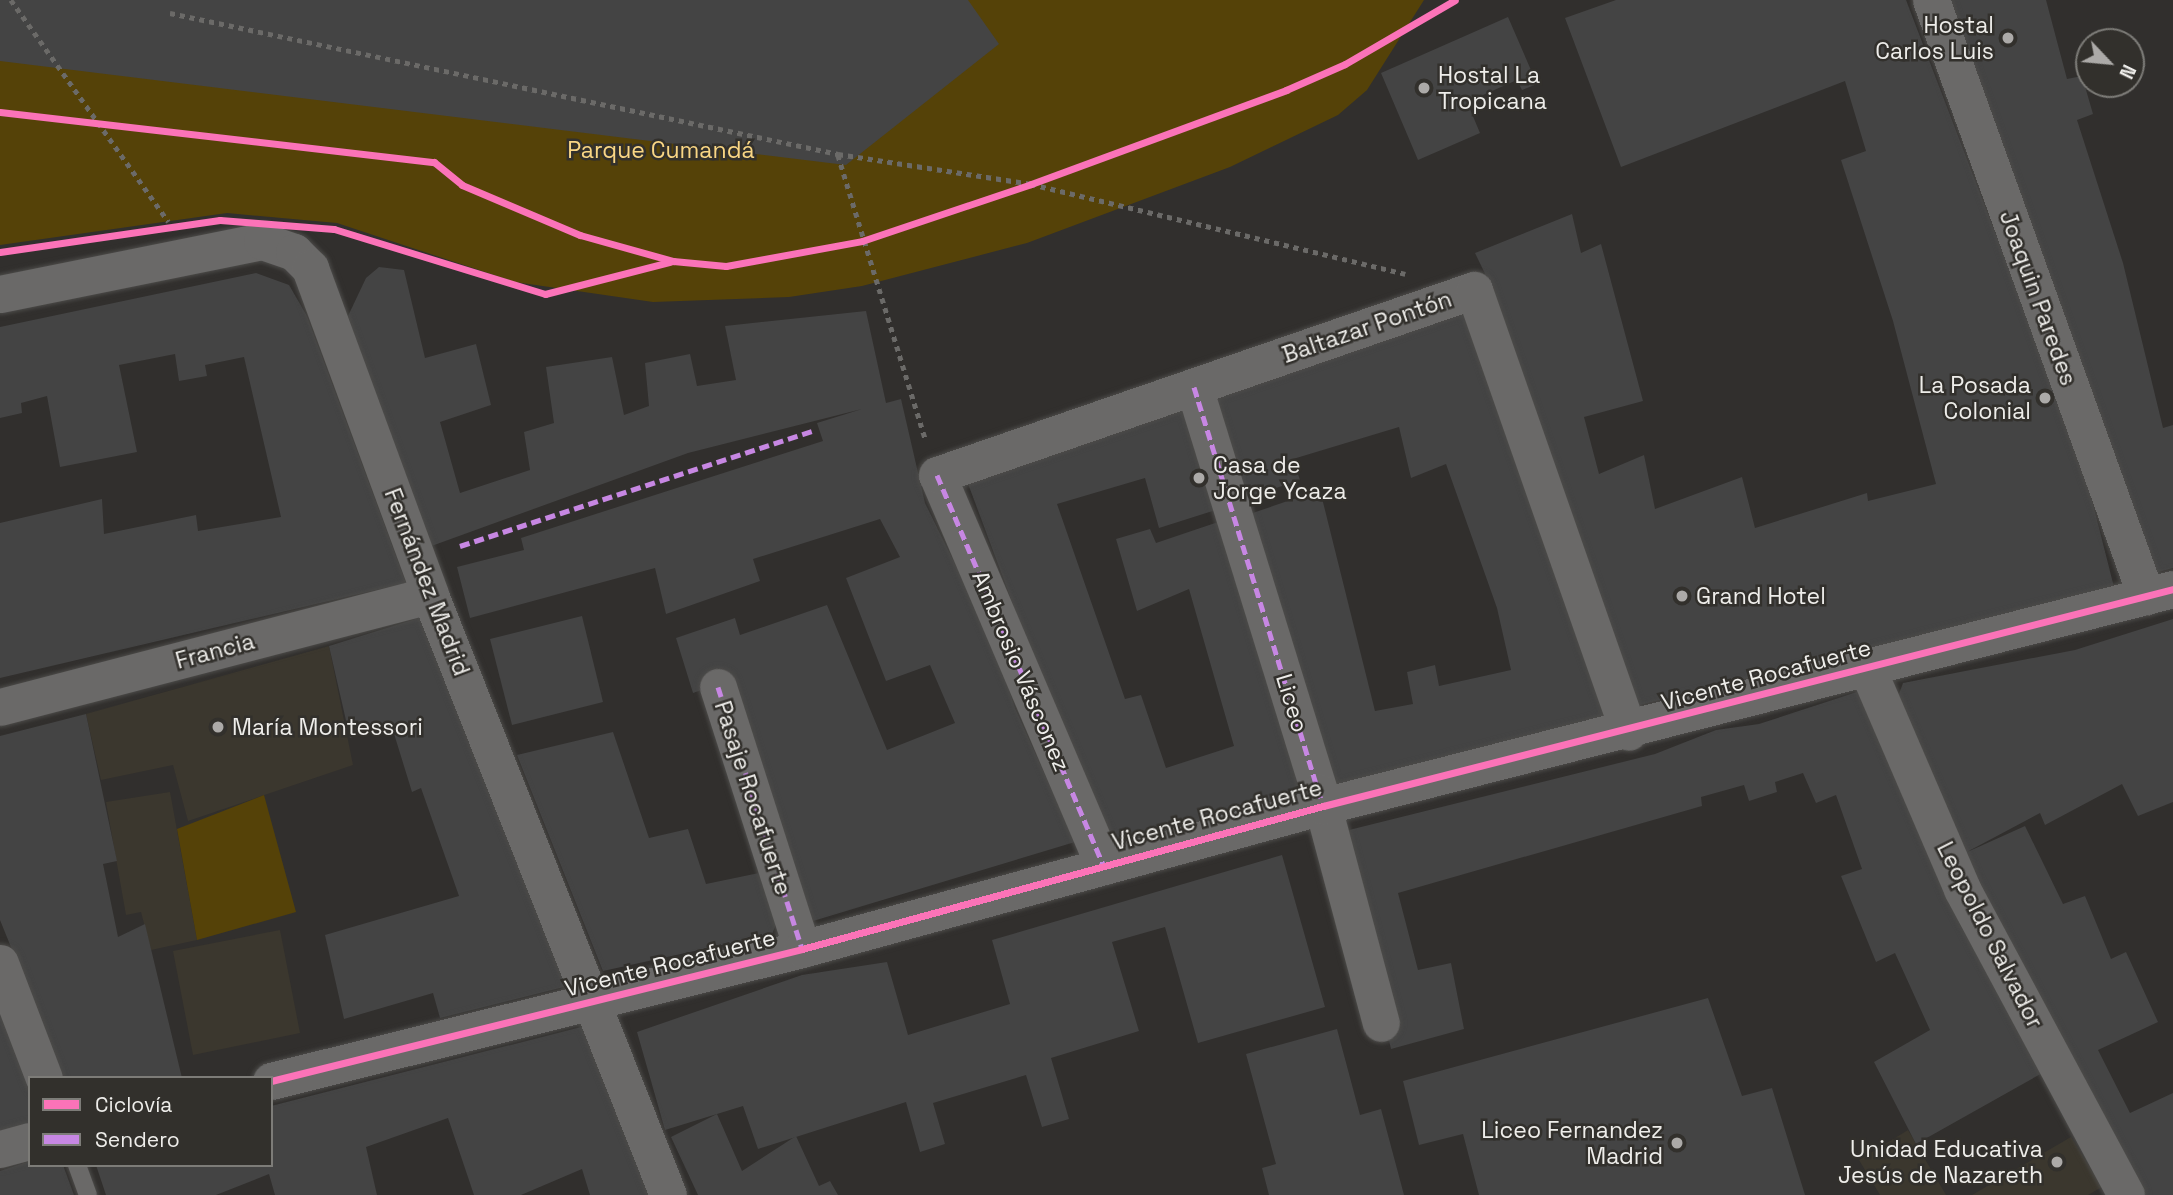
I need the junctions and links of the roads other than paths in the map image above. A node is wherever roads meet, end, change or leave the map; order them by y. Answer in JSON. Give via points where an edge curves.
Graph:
{"nodes":[{"id":1,"x":1931,"y":0,"type":"edge"},
{"id":2,"x":0,"y":294,"type":"edge"},
{"id":3,"x":1194,"y":387,"type":"junction"},
{"id":4,"x":937,"y":475,"type":"joint"},
{"id":5,"x":2160,"y":592,"type":"edge"},
{"id":6,"x":430,"y":595,"type":"junction"},
{"id":7,"x":1867,"y":668,"type":"junction"},
{"id":8,"x":718,"y":687,"type":"dead end"},
{"id":9,"x":0,"y":707,"type":"edge"},
{"id":10,"x":1629,"y":732,"type":"junction"},
{"id":11,"x":1323,"y":806,"type":"junction"},
{"id":12,"x":1104,"y":866,"type":"junction"},
{"id":13,"x":802,"y":949,"type":"junction"},
{"id":14,"x":0,"y":963,"type":"edge"},
{"id":15,"x":597,"y":1003,"type":"junction"},
{"id":16,"x":1381,"y":1023,"type":"dead end"},
{"id":17,"x":43,"y":1076,"type":"edge"},
{"id":18,"x":273,"y":1081,"type":"edge"},
{"id":19,"x":28,"y":1142,"type":"edge"},
{"id":20,"x":0,"y":1149,"type":"edge"},
{"id":21,"x":78,"y":1167,"type":"edge"},
{"id":22,"x":88,"y":1195,"type":"edge"},
{"id":23,"x":668,"y":1195,"type":"edge"},
{"id":24,"x":2126,"y":1195,"type":"edge"}],
"edges":[{"from":1,"to":5,"type":"street","name":"Joaquin Paredes"},
{"from":2,"to":6,"type":"street","name":"Fernández Madrid","via":[[262,241],[295,253],[310,268]]},
{"from":3,"to":4,"type":"street","name":"Baltazar Pontón"},
{"from":3,"to":10,"type":"street","name":"Baltazar Pontón","via":[[1474,290]]},
{"from":3,"to":11,"type":"street","name":"Liceo"},
{"from":4,"to":12,"type":"street","name":"Ambrosio Vásconez"},
{"from":5,"to":7,"type":"street","name":"Vicente Rocafuerte"},
{"from":6,"to":9,"type":"street","name":"Francia"},
{"from":6,"to":15,"type":"street","name":"Fernández Madrid"},
{"from":7,"to":10,"type":"street","name":"Vicente Rocafuerte"},
{"from":7,"to":24,"type":"street","name":"Leopoldo Salvador","via":[[1962,889]]},
{"from":8,"to":13,"type":"street","name":"Pasaje Rocafuerte"},
{"from":10,"to":11,"type":"street","name":"Vicente Rocafuerte"},
{"from":11,"to":12,"type":"street","name":"Vicente Rocafuerte"},
{"from":11,"to":16,"type":"street","name":"Liceo"},
{"from":12,"to":13,"type":"street","name":"Vicente Rocafuerte"},
{"from":13,"to":15,"type":"street","name":"Vicente Rocafuerte"},
{"from":14,"to":17,"type":"street"},
{"from":15,"to":18,"type":"street","name":"Vicente Rocafuerte"},
{"from":15,"to":23,"type":"street","name":"Fernández Madrid"},
{"from":19,"to":20,"type":"street"},
{"from":21,"to":22,"type":"lane"}]}
